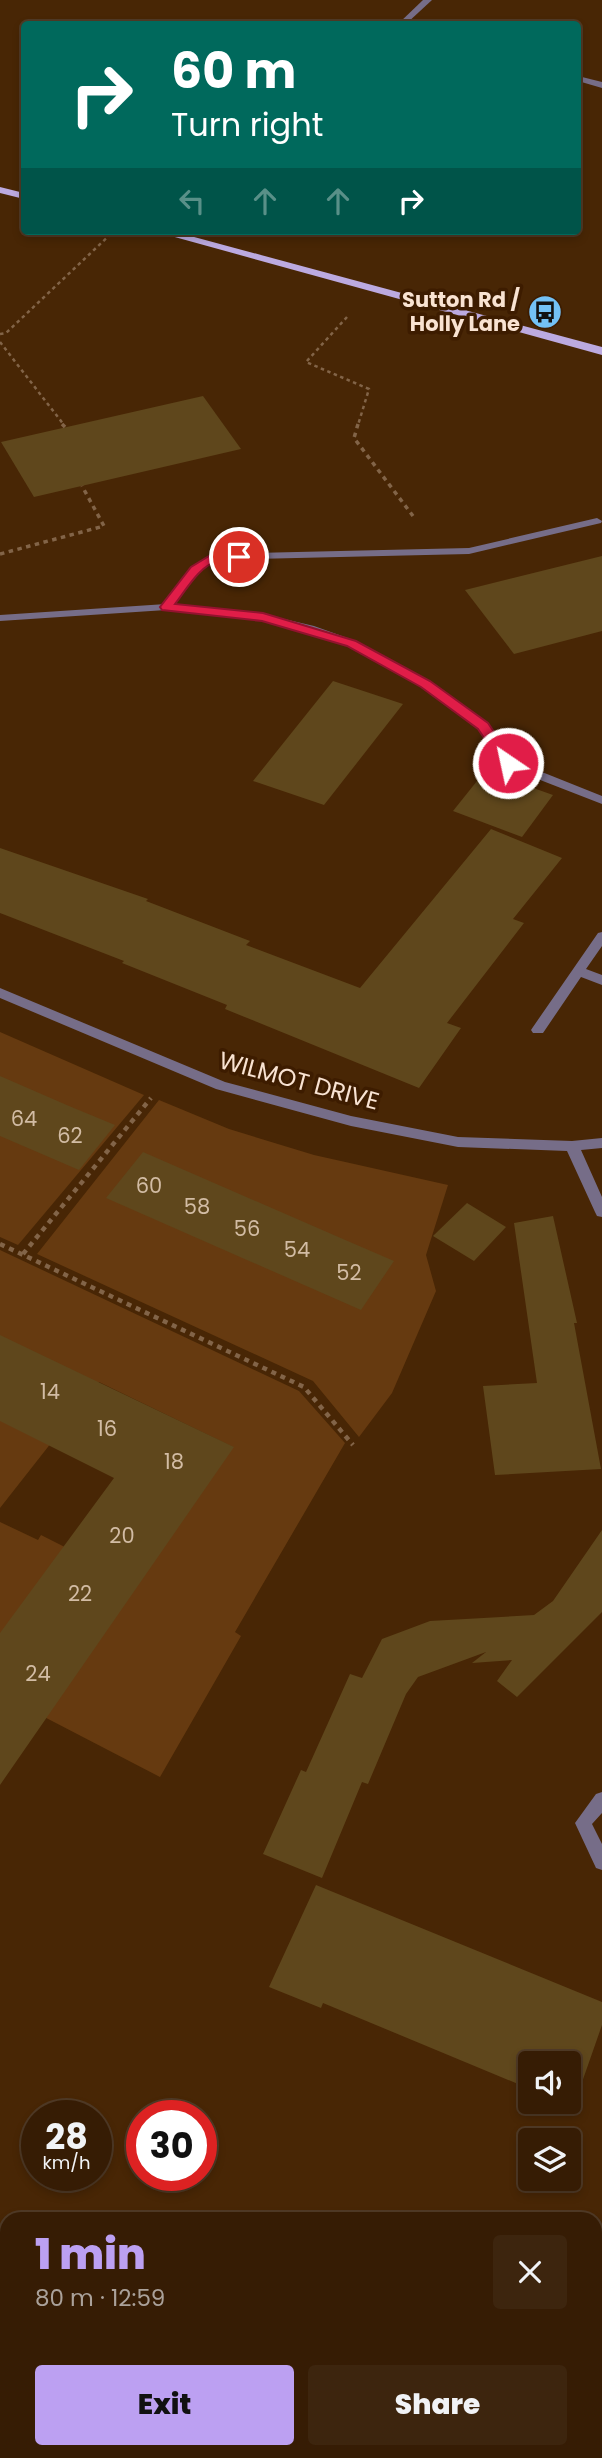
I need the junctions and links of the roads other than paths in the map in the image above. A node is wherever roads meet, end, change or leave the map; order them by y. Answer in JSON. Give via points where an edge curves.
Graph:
{"nodes":[{"id":1,"x":428,"y":0,"type":"edge"},
{"id":2,"x":404,"y":21,"type":"edge"},
{"id":3,"x":581,"y":80,"type":"edge"},
{"id":4,"x":602,"y":85,"type":"edge"},
{"id":5,"x":0,"y":190,"type":"edge"},
{"id":6,"x":21,"y":195,"type":"edge"},
{"id":7,"x":174,"y":235,"type":"edge"},
{"id":8,"x":602,"y":351,"type":"edge"},
{"id":9,"x":597,"y":521,"type":"dead end"},
{"id":10,"x":166,"y":607,"type":"junction"},
{"id":11,"x":0,"y":618,"type":"edge"},
{"id":12,"x":602,"y":800,"type":"edge"},
{"id":13,"x":602,"y":936,"type":"edge"},
{"id":14,"x":579,"y":971,"type":"junction"},
{"id":15,"x":602,"y":981,"type":"edge"},
{"id":16,"x":0,"y":993,"type":"edge"},
{"id":17,"x":538,"y":1030,"type":"dead end"},
{"id":18,"x":602,"y":1143,"type":"edge"},
{"id":19,"x":572,"y":1146,"type":"junction"},
{"id":20,"x":602,"y":1212,"type":"edge"},
{"id":21,"x":602,"y":1800,"type":"edge"},
{"id":22,"x":602,"y":1861,"type":"edge"}],
"edges":[{"from":1,"to":2,"type":"street"},
{"from":3,"to":4,"type":"street"},
{"from":5,"to":6,"type":"main road"},
{"from":7,"to":8,"type":"main road"},
{"from":9,"to":10,"type":"street","via":[[469,551],[214,557],[195,570]]},
{"from":10,"to":11,"type":"street"},
{"from":10,"to":12,"type":"street","via":[[263,617],[352,643],[426,684],[483,726],[508,763]]},
{"from":13,"to":14,"type":"street"},
{"from":14,"to":15,"type":"street"},
{"from":14,"to":17,"type":"street"},
{"from":16,"to":19,"type":"street","name":"WILMOT DRIVE","via":[[221,1086],[351,1121],[457,1142]]},
{"from":18,"to":19,"type":"street","name":"WILMOT DRIVE"},
{"from":19,"to":20,"type":"street"},
{"from":21,"to":22,"type":"street","via":[[583,1823]]}]}
